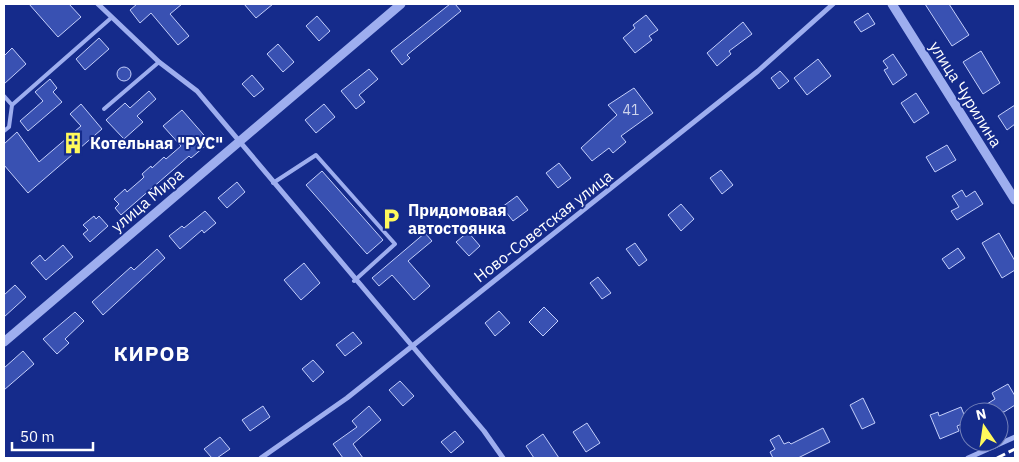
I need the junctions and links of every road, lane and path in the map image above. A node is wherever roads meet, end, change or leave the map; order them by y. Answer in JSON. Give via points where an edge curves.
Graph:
{"nodes":[{"id":1,"x":98,"y":4,"type":"edge"},
{"id":2,"x":401,"y":4,"type":"edge"},
{"id":3,"x":833,"y":4,"type":"edge"},
{"id":4,"x":892,"y":4,"type":"edge"},
{"id":5,"x":111,"y":18,"type":"junction"},
{"id":6,"x":159,"y":62,"type":"junction"},
{"id":7,"x":4,"y":96,"type":"edge"},
{"id":8,"x":12,"y":105,"type":"junction"},
{"id":9,"x":104,"y":109,"type":"dead end"},
{"id":10,"x":4,"y":131,"type":"edge"},
{"id":11,"x":238,"y":143,"type":"junction"},
{"id":12,"x":273,"y":183,"type":"junction"},
{"id":13,"x":1015,"y":200,"type":"edge"},
{"id":14,"x":354,"y":281,"type":"junction"},
{"id":15,"x":4,"y":342,"type":"edge"},
{"id":16,"x":411,"y":347,"type":"junction"},
{"id":17,"x":1015,"y":438,"type":"edge"},
{"id":18,"x":261,"y":458,"type":"edge"},
{"id":19,"x":503,"y":458,"type":"edge"},
{"id":20,"x":968,"y":458,"type":"edge"}],
"edges":[{"from":1,"to":5,"type":"street"},
{"from":2,"to":11,"type":"street","name":"улица Мира"},
{"from":3,"to":16,"type":"street","name":"Ново-Советская улица","via":[[758,71]]},
{"from":4,"to":13,"type":"street","name":"улица Чурилина"},
{"from":5,"to":6,"type":"street"},
{"from":5,"to":8,"type":"lane"},
{"from":6,"to":9,"type":"lane"},
{"from":6,"to":11,"type":"street","via":[[197,92]]},
{"from":7,"to":8,"type":"lane"},
{"from":8,"to":10,"type":"lane","via":[[9,127]]},
{"from":11,"to":12,"type":"street"},
{"from":11,"to":15,"type":"street","name":"улица Мира"},
{"from":12,"to":14,"type":"street"},
{"from":12,"to":14,"type":"lane","via":[[316,155],[395,244]]},
{"from":14,"to":16,"type":"street"},
{"from":16,"to":18,"type":"street","name":"Ново-Советская улица","via":[[347,398]]},
{"from":16,"to":19,"type":"street","via":[[484,431]]},
{"from":17,"to":20,"type":"street"}]}
